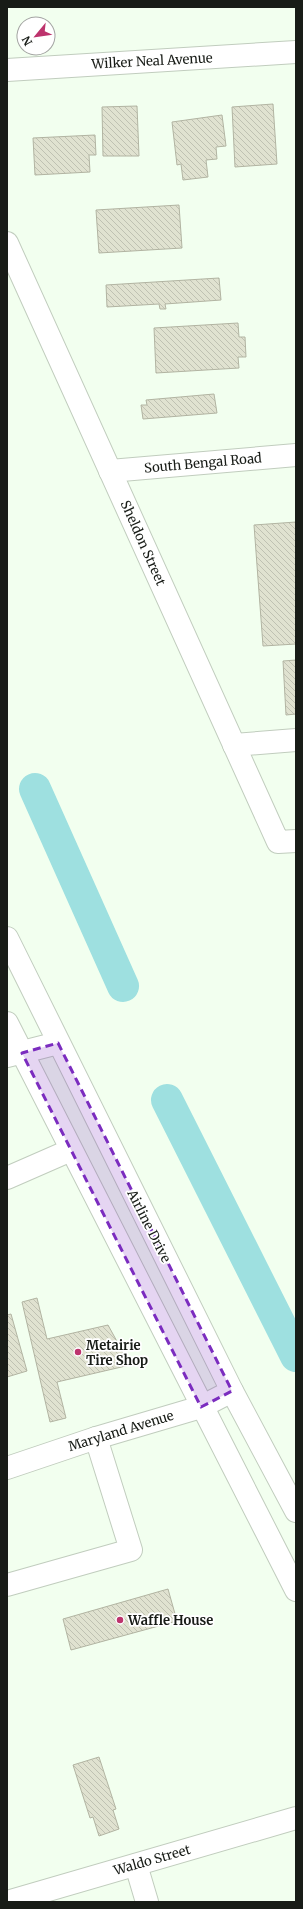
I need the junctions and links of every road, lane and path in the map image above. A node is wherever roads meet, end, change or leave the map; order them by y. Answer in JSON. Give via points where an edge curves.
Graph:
{"nodes":[{"id":1,"x":296,"y":52,"type":"edge"},
{"id":2,"x":7,"y":70,"type":"edge"},
{"id":3,"x":7,"y":243,"type":"edge"},
{"id":4,"x":296,"y":455,"type":"edge"},
{"id":5,"x":110,"y":471,"type":"junction"},
{"id":6,"x":296,"y":740,"type":"edge"},
{"id":7,"x":234,"y":745,"type":"junction"},
{"id":8,"x":287,"y":842,"type":"edge"},
{"id":9,"x":7,"y":938,"type":"edge"},
{"id":10,"x":7,"y":1023,"type":"edge"},
{"id":11,"x":58,"y":1043,"type":"junction"},
{"id":12,"x":14,"y":1055,"type":"edge"},
{"id":13,"x":71,"y":1150,"type":"junction"},
{"id":14,"x":7,"y":1178,"type":"edge"},
{"id":15,"x":232,"y":1391,"type":"junction"},
{"id":16,"x":201,"y":1407,"type":"junction"},
{"id":17,"x":96,"y":1438,"type":"junction"},
{"id":18,"x":7,"y":1468,"type":"edge"},
{"id":19,"x":296,"y":1511,"type":"edge"},
{"id":20,"x":7,"y":1585,"type":"edge"},
{"id":21,"x":296,"y":1590,"type":"edge"},
{"id":22,"x":296,"y":1818,"type":"edge"},
{"id":23,"x":136,"y":1865,"type":"junction"},
{"id":24,"x":7,"y":1902,"type":"edge"},
{"id":25,"x":147,"y":1902,"type":"edge"}],
"edges":[{"from":1,"to":2,"type":"main road","name":"Wilker Neal Avenue"},
{"from":3,"to":5,"type":"main road","name":"Sheldon Street"},
{"from":4,"to":5,"type":"main road","name":"South Bengal Road"},
{"from":5,"to":7,"type":"main road","name":"Sheldon Street"},
{"from":6,"to":7,"type":"main road"},
{"from":7,"to":8,"type":"main road","name":"Sheldon Street"},
{"from":9,"to":11,"type":"main road","name":"Airline Drive"},
{"from":10,"to":12,"type":"main road"},
{"from":11,"to":12,"type":"main road"},
{"from":11,"to":15,"type":"main road","name":"Airline Drive"},
{"from":12,"to":13,"type":"main road"},
{"from":13,"to":14,"type":"main road"},
{"from":13,"to":16,"type":"main road"},
{"from":15,"to":16,"type":"main road","name":"Maryland Avenue"},
{"from":15,"to":19,"type":"main road","name":"Airline Drive"},
{"from":16,"to":17,"type":"main road","name":"Maryland Avenue"},
{"from":16,"to":21,"type":"main road"},
{"from":17,"to":18,"type":"main road","name":"Maryland Avenue"},
{"from":17,"to":20,"type":"main road","via":[[131,1550]]},
{"from":22,"to":23,"type":"main road","name":"Waldo Street"},
{"from":23,"to":24,"type":"main road","name":"Waldo Street"},
{"from":23,"to":25,"type":"main road"}]}
